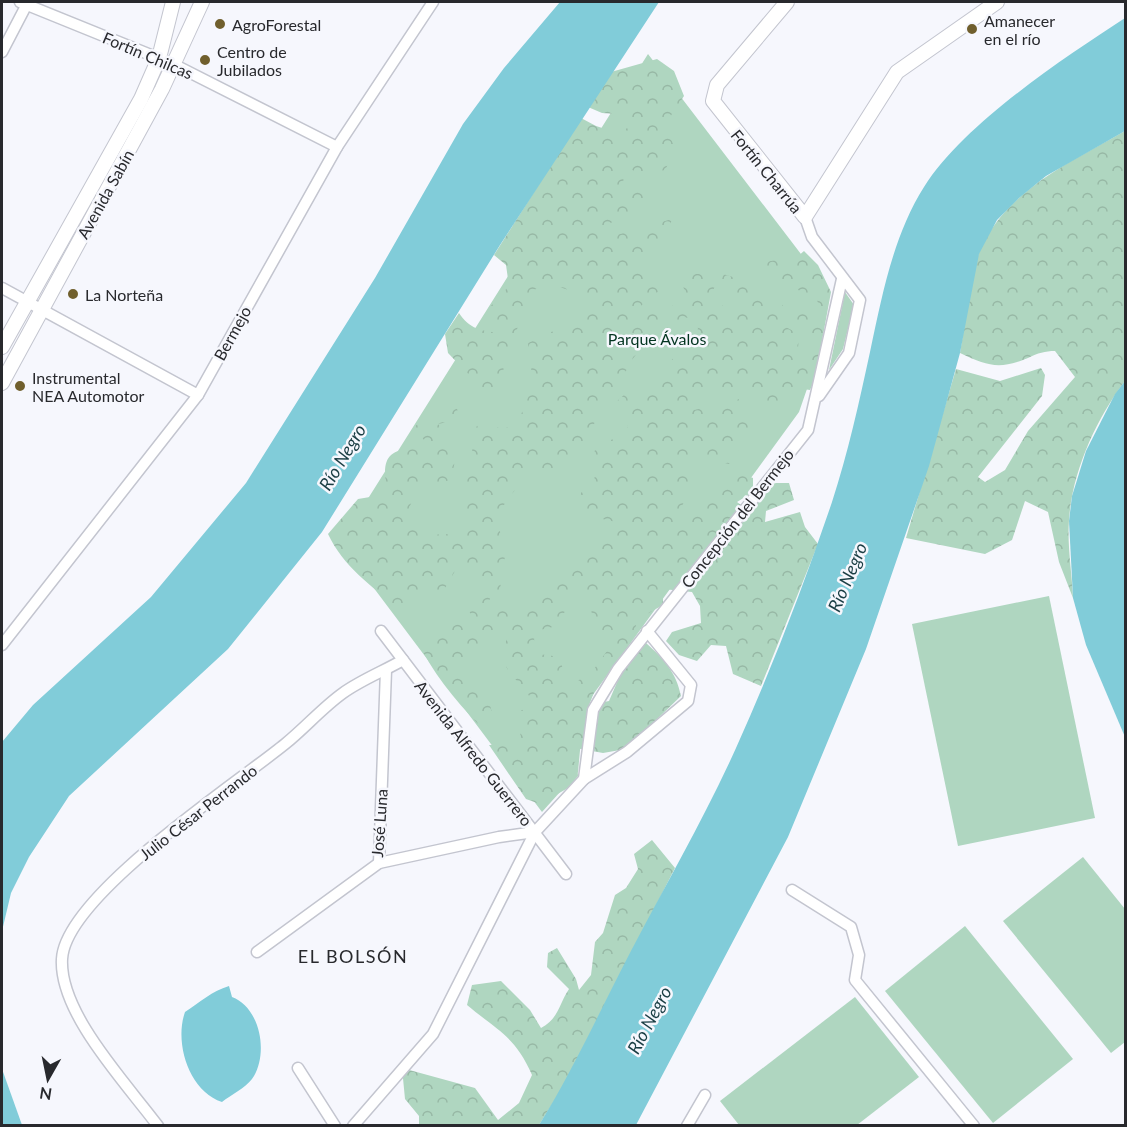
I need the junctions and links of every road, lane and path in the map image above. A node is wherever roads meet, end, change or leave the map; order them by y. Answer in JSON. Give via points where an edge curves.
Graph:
{"nodes":[{"id":1,"x":173,"y":2,"type":"edge"},
{"id":2,"x":202,"y":2,"type":"edge"},
{"id":3,"x":433,"y":2,"type":"edge"},
{"id":4,"x":787,"y":2,"type":"edge"},
{"id":5,"x":997,"y":2,"type":"edge"},
{"id":6,"x":23,"y":3,"type":"edge"},
{"id":7,"x":2,"y":52,"type":"edge"},
{"id":8,"x":159,"y":58,"type":"junction"},
{"id":9,"x":173,"y":64,"type":"junction"},
{"id":10,"x":337,"y":147,"type":"junction"},
{"id":11,"x":805,"y":218,"type":"junction"},
{"id":12,"x":842,"y":279,"type":"junction"},
{"id":13,"x":2,"y":288,"type":"edge"},
{"id":14,"x":860,"y":300,"type":"joint"},
{"id":15,"x":27,"y":302,"type":"junction"},
{"id":16,"x":41,"y":310,"type":"junction"},
{"id":17,"x":2,"y":347,"type":"edge"},
{"id":18,"x":2,"y":383,"type":"edge"},
{"id":19,"x":198,"y":395,"type":"junction"},
{"id":20,"x":816,"y":400,"type":"junction"},
{"id":21,"x":381,"y":631,"type":"dead end"},
{"id":22,"x":648,"y":631,"type":"junction"},
{"id":23,"x":2,"y":645,"type":"edge"},
{"id":24,"x":403,"y":660,"type":"junction"},
{"id":25,"x":386,"y":670,"type":"junction"},
{"id":26,"x":584,"y":779,"type":"junction"},
{"id":27,"x":535,"y":832,"type":"junction"},
{"id":28,"x":379,"y":863,"type":"junction"},
{"id":29,"x":566,"y":874,"type":"dead end"},
{"id":30,"x":792,"y":890,"type":"dead end"},
{"id":31,"x":257,"y":952,"type":"dead end"},
{"id":32,"x":298,"y":1068,"type":"dead end"},
{"id":33,"x":705,"y":1095,"type":"dead end"},
{"id":34,"x":158,"y":1125,"type":"edge"},
{"id":35,"x":335,"y":1125,"type":"edge"},
{"id":36,"x":353,"y":1125,"type":"edge"},
{"id":37,"x":687,"y":1125,"type":"edge"},
{"id":38,"x":974,"y":1125,"type":"edge"}],
"edges":[{"from":1,"to":8,"type":"main road","name":"Avenida Sabín"},
{"from":2,"to":9,"type":"main road","name":"Avenida Sabín"},
{"from":3,"to":10,"type":"street","name":"Bermejo"},
{"from":4,"to":11,"type":"main road","name":"Fortín Charrúa","via":[[717,85],[713,101]]},
{"from":5,"to":11,"type":"main road","via":[[897,72]]},
{"from":6,"to":7,"type":"street"},
{"from":6,"to":8,"type":"street","name":"Fortín Chilcas"},
{"from":8,"to":9,"type":"street","name":"Fortín Chilcas"},
{"from":8,"to":15,"type":"main road","name":"Avenida Sabín","via":[[141,99]]},
{"from":9,"to":10,"type":"street","name":"Fortín Chilcas"},
{"from":9,"to":16,"type":"main road","name":"Avenida Sabín"},
{"from":10,"to":19,"type":"street","name":"Bermejo"},
{"from":11,"to":12,"type":"street","name":"Fortín Charrúa","via":[[812,237]]},
{"from":12,"to":14,"type":"street","name":"Fortín Charrúa"},
{"from":12,"to":20,"type":"street","name":"Concepción del Bermejo"},
{"from":13,"to":15,"type":"street"},
{"from":14,"to":20,"type":"street","name":"Concepción del Bermejo","via":[[849,352]]},
{"from":15,"to":16,"type":"street"},
{"from":15,"to":17,"type":"main road","name":"Avenida Sabín"},
{"from":16,"to":18,"type":"main road","name":"Avenida Sabín"},
{"from":16,"to":19,"type":"street"},
{"from":19,"to":23,"type":"street","name":"Bermejo"},
{"from":20,"to":22,"type":"street","name":"Concepción del Bermejo","via":[[808,430]]},
{"from":21,"to":24,"type":"street","name":"Avenida Alfredo Guerrero"},
{"from":22,"to":26,"type":"street","name":"Concepción del Bermejo","via":[[593,710]]},
{"from":22,"to":26,"type":"street","via":[[691,685],[688,701],[627,752]]},
{"from":24,"to":25,"type":"street","name":"Julio César Perrando"},
{"from":24,"to":27,"type":"street","name":"Avenida Alfredo Guerrero"},
{"from":25,"to":28,"type":"street","name":"José Luna"},
{"from":25,"to":34,"type":"street","name":"Julio César Perrando","via":[[343,693],[286,744],[154,842],[80,917],[62,956],[62,975],[71,1006]]},
{"from":26,"to":27,"type":"street"},
{"from":27,"to":28,"type":"street"},
{"from":27,"to":29,"type":"street","name":"Avenida Alfredo Guerrero"},
{"from":27,"to":36,"type":"street","via":[[433,1034]]},
{"from":28,"to":31,"type":"street","name":"José Luna"},
{"from":30,"to":38,"type":"street","via":[[851,927],[859,955],[855,980]]},
{"from":32,"to":35,"type":"street"},
{"from":33,"to":37,"type":"street"}]}
